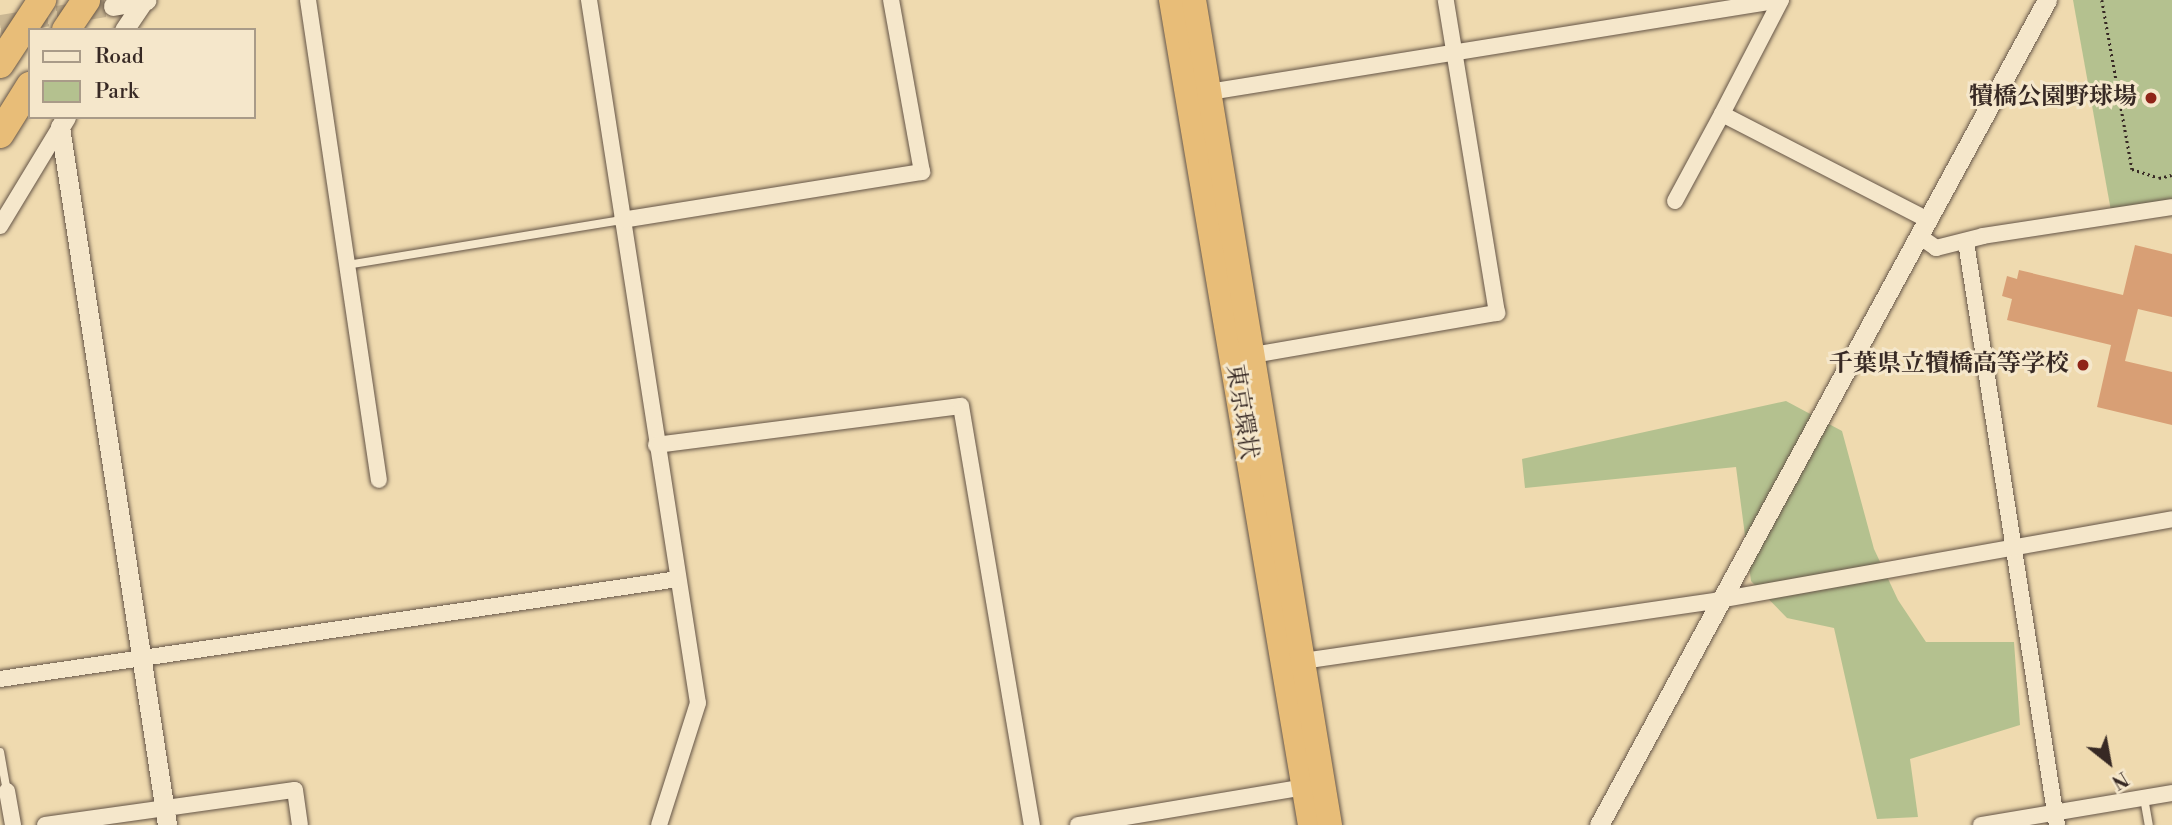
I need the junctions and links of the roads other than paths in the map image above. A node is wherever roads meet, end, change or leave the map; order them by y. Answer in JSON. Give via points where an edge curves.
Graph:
{"nodes":[{"id":1,"x":42,"y":0,"type":"edge"},
{"id":2,"x":145,"y":0,"type":"edge"},
{"id":3,"x":308,"y":0,"type":"edge"},
{"id":4,"x":589,"y":0,"type":"edge"},
{"id":5,"x":891,"y":0,"type":"edge"},
{"id":6,"x":1171,"y":0,"type":"edge"},
{"id":7,"x":1194,"y":0,"type":"edge"},
{"id":8,"x":1446,"y":0,"type":"edge"},
{"id":9,"x":1781,"y":0,"type":"edge"},
{"id":10,"x":2047,"y":0,"type":"edge"},
{"id":11,"x":99,"y":3,"type":"edge"},
{"id":12,"x":68,"y":28,"type":"edge"},
{"id":13,"x":125,"y":28,"type":"edge"},
{"id":14,"x":1455,"y":52,"type":"junction"},
{"id":15,"x":0,"y":64,"type":"edge"},
{"id":16,"x":28,"y":89,"type":"edge"},
{"id":17,"x":1209,"y":92,"type":"junction"},
{"id":18,"x":1723,"y":114,"type":"junction"},
{"id":19,"x":63,"y":122,"type":"edge"},
{"id":20,"x":0,"y":134,"type":"edge"},
{"id":21,"x":1675,"y":201,"type":"dead end"},
{"id":22,"x":2172,"y":207,"type":"edge"},
{"id":23,"x":622,"y":220,"type":"junction"},
{"id":24,"x":0,"y":226,"type":"edge"},
{"id":25,"x":1923,"y":228,"type":"junction"},
{"id":26,"x":1966,"y":242,"type":"junction"},
{"id":27,"x":348,"y":265,"type":"junction"},
{"id":28,"x":1253,"y":355,"type":"junction"},
{"id":29,"x":656,"y":445,"type":"junction"},
{"id":30,"x":379,"y":480,"type":"dead end"},
{"id":31,"x":2172,"y":519,"type":"edge"},
{"id":32,"x":2012,"y":547,"type":"junction"},
{"id":33,"x":678,"y":579,"type":"junction"},
{"id":34,"x":1719,"y":600,"type":"junction"},
{"id":35,"x":141,"y":658,"type":"junction"},
{"id":36,"x":1303,"y":661,"type":"junction"},
{"id":37,"x":0,"y":679,"type":"edge"},
{"id":38,"x":0,"y":752,"type":"edge"},
{"id":39,"x":1313,"y":786,"type":"junction"},
{"id":40,"x":7,"y":791,"type":"joint"},
{"id":41,"x":2172,"y":793,"type":"edge"},
{"id":42,"x":2144,"y":798,"type":"junction"},
{"id":43,"x":165,"y":815,"type":"edge"},
{"id":44,"x":2056,"y":819,"type":"edge"},
{"id":45,"x":83,"y":822,"type":"edge"},
{"id":46,"x":13,"y":825,"type":"edge"},
{"id":47,"x":46,"y":825,"type":"edge"},
{"id":48,"x":300,"y":825,"type":"edge"},
{"id":49,"x":659,"y":825,"type":"edge"},
{"id":50,"x":1032,"y":825,"type":"edge"},
{"id":51,"x":1078,"y":825,"type":"edge"},
{"id":52,"x":1310,"y":825,"type":"edge"},
{"id":53,"x":1331,"y":825,"type":"edge"},
{"id":54,"x":1599,"y":825,"type":"edge"},
{"id":55,"x":1981,"y":825,"type":"edge"},
{"id":56,"x":2149,"y":825,"type":"edge"}],
"edges":[{"from":1,"to":15,"type":"highway"},
{"from":2,"to":11,"type":"street"},
{"from":2,"to":13,"type":"street"},
{"from":3,"to":27,"type":"street"},
{"from":4,"to":23,"type":"street"},
{"from":5,"to":23,"type":"street","via":[[922,172]]},
{"from":6,"to":39,"type":"highway","name":"東京環状"},
{"from":7,"to":17,"type":"highway","name":"東京環状"},
{"from":8,"to":14,"type":"street"},
{"from":9,"to":14,"type":"street"},
{"from":9,"to":18,"type":"street"},
{"from":10,"to":25,"type":"street"},
{"from":11,"to":12,"type":"highway"},
{"from":14,"to":17,"type":"street"},
{"from":14,"to":28,"type":"street","via":[[1497,313]]},
{"from":16,"to":20,"type":"highway"},
{"from":17,"to":28,"type":"highway","name":"東京環状"},
{"from":18,"to":21,"type":"street"},
{"from":18,"to":25,"type":"street"},
{"from":19,"to":24,"type":"street"},
{"from":19,"to":35,"type":"street"},
{"from":22,"to":26,"type":"street"},
{"from":23,"to":27,"type":"lane"},
{"from":23,"to":29,"type":"street"},
{"from":25,"to":26,"type":"street","via":[[1937,248]]},
{"from":25,"to":34,"type":"street"},
{"from":26,"to":32,"type":"street"},
{"from":27,"to":30,"type":"street"},
{"from":28,"to":36,"type":"highway","name":"東京環状"},
{"from":29,"to":33,"type":"street"},
{"from":29,"to":50,"type":"street","via":[[961,406]]},
{"from":31,"to":32,"type":"street"},
{"from":32,"to":34,"type":"street"},
{"from":32,"to":44,"type":"street"},
{"from":33,"to":35,"type":"street"},
{"from":33,"to":49,"type":"street","via":[[698,703]]},
{"from":34,"to":36,"type":"street"},
{"from":34,"to":54,"type":"street"},
{"from":35,"to":37,"type":"street"},
{"from":35,"to":43,"type":"street"},
{"from":36,"to":39,"type":"highway","name":"東京環状"},
{"from":38,"to":40,"type":"lane"},
{"from":39,"to":51,"type":"street"},
{"from":39,"to":52,"type":"highway","name":"東京環状"},
{"from":39,"to":53,"type":"highway","name":"東京環状"},
{"from":40,"to":46,"type":"street"},
{"from":41,"to":42,"type":"street"},
{"from":42,"to":44,"type":"street"},
{"from":42,"to":56,"type":"lane"},
{"from":43,"to":45,"type":"street"},
{"from":43,"to":48,"type":"street","via":[[295,790]]},
{"from":44,"to":55,"type":"street"},
{"from":45,"to":47,"type":"street"}]}
